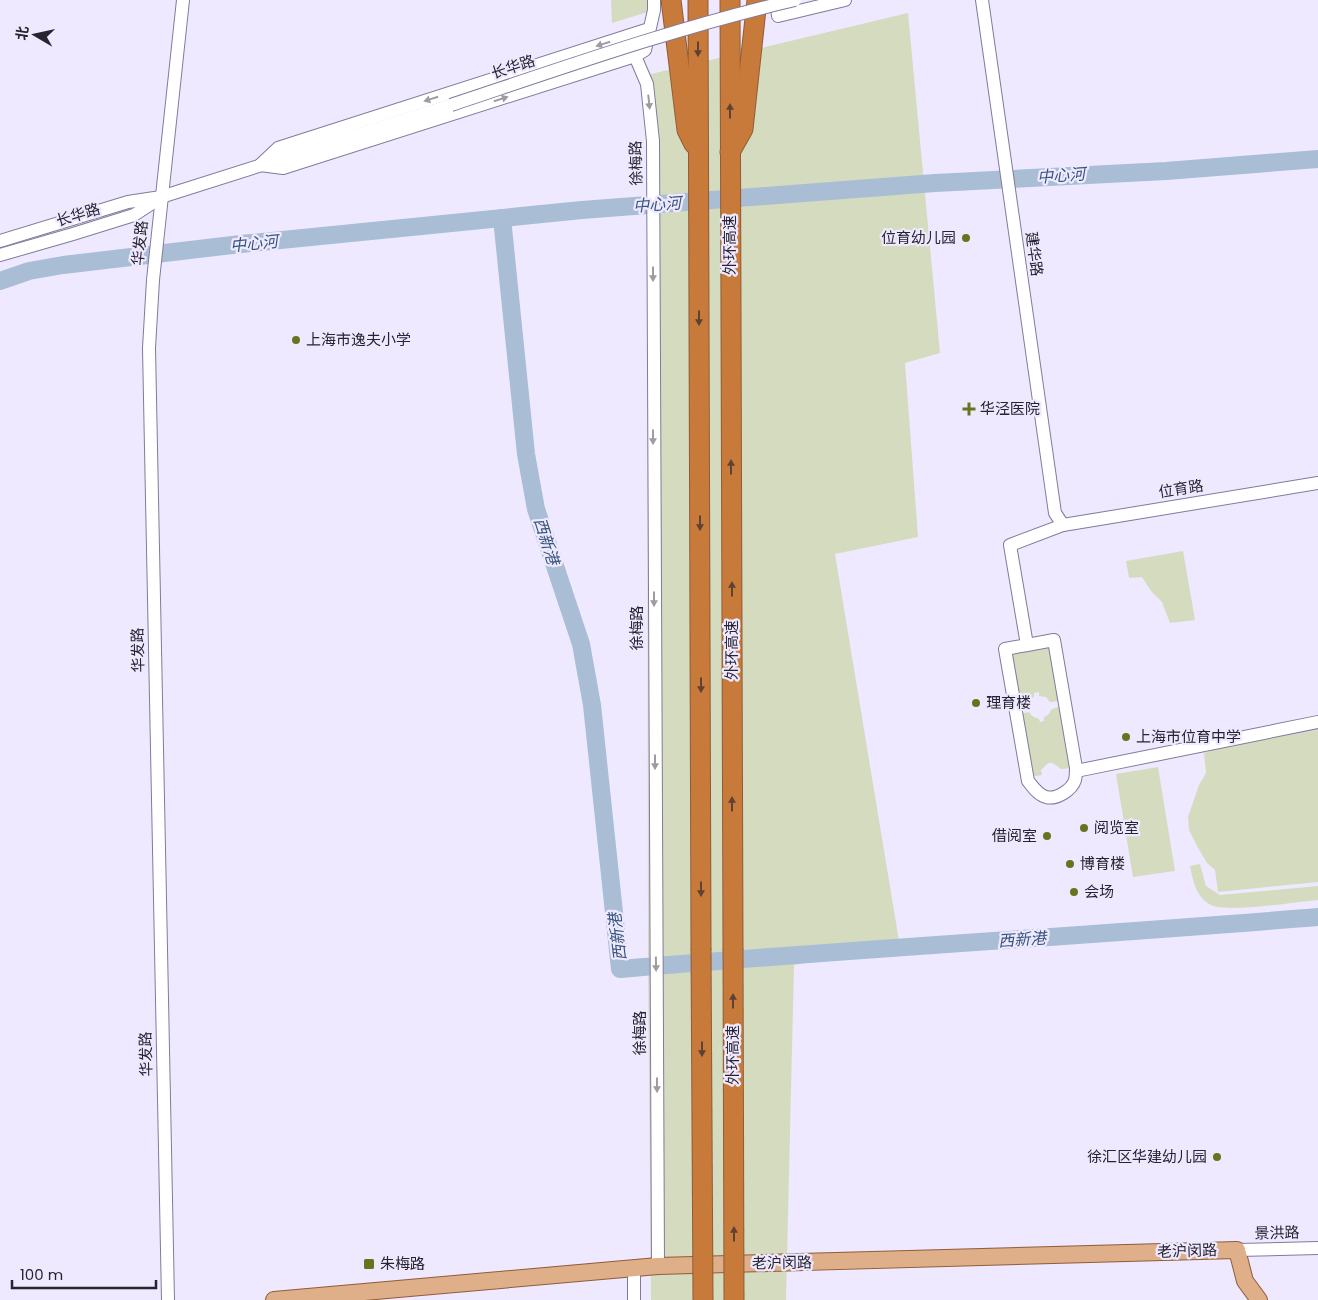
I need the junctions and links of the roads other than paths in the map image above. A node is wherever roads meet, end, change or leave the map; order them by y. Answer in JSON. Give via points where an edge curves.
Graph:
{"nodes":[{"id":1,"x":183,"y":0,"type":"edge"},
{"id":2,"x":654,"y":0,"type":"edge"},
{"id":3,"x":671,"y":0,"type":"edge"},
{"id":4,"x":698,"y":0,"type":"edge"},
{"id":5,"x":730,"y":0,"type":"edge"},
{"id":6,"x":757,"y":0,"type":"edge"},
{"id":7,"x":776,"y":0,"type":"edge"},
{"id":8,"x":795,"y":0,"type":"edge"},
{"id":9,"x":845,"y":0,"type":"edge"},
{"id":10,"x":982,"y":0,"type":"edge"},
{"id":11,"x":649,"y":29,"type":"junction"},
{"id":12,"x":635,"y":56,"type":"junction"},
{"id":13,"x":699,"y":151,"type":"junction"},
{"id":14,"x":730,"y":152,"type":"junction"},
{"id":15,"x":260,"y":165,"type":"junction"},
{"id":16,"x":161,"y":197,"type":"junction"},
{"id":17,"x":0,"y":241,"type":"edge"},
{"id":18,"x":0,"y":255,"type":"edge"},
{"id":19,"x":1318,"y":483,"type":"edge"},
{"id":20,"x":1063,"y":525,"type":"junction"},
{"id":21,"x":1027,"y":645,"type":"junction"},
{"id":22,"x":1318,"y":722,"type":"edge"},
{"id":23,"x":1076,"y":771,"type":"junction"},
{"id":24,"x":1318,"y":1248,"type":"edge"},
{"id":25,"x":1237,"y":1250,"type":"junction"},
{"id":26,"x":658,"y":1266,"type":"junction"},
{"id":27,"x":634,"y":1267,"type":"junction"},
{"id":28,"x":168,"y":1300,"type":"edge"},
{"id":29,"x":274,"y":1300,"type":"edge"},
{"id":30,"x":634,"y":1300,"type":"edge"},
{"id":31,"x":703,"y":1300,"type":"edge"},
{"id":32,"x":734,"y":1300,"type":"edge"},
{"id":33,"x":1259,"y":1300,"type":"edge"}],
"edges":[{"from":1,"to":16,"type":"street","name":"华发路"},
{"from":2,"to":11,"type":"street"},
{"from":3,"to":13,"type":"highway","via":[[687,130]]},
{"from":4,"to":13,"type":"highway","name":"外环高速","one_way":true},
{"from":14,"to":5,"type":"highway","name":"外环高速","one_way":true},
{"from":6,"to":14,"type":"highway","via":[[743,129]]},
{"from":7,"to":9,"type":"street","via":[[778,16]]},
{"from":8,"to":15,"type":"street","name":"长华路","bridge":true,"via":[[631,46]]},
{"from":10,"to":20,"type":"street","name":"建华路","via":[[1055,513]]},
{"from":11,"to":12,"type":"street","via":[[645,50]]},
{"from":11,"to":15,"type":"street","name":"长华路","one_way":true,"via":[[278,148]]},
{"from":15,"to":12,"type":"street","name":"长华路","one_way":true,"via":[[283,168]]},
{"from":12,"to":26,"type":"street","name":"徐梅路","one_way":true,"via":[[647,84],[653,141]]},
{"from":13,"to":31,"type":"highway","name":"外环高速","one_way":true,"bridge":true},
{"from":32,"to":14,"type":"highway","name":"外环高速","one_way":true,"bridge":true},
{"from":15,"to":16,"type":"street","name":"长华路"},
{"from":16,"to":17,"type":"street","name":"长华路","via":[[128,202]]},
{"from":16,"to":18,"type":"street","name":"长华路","via":[[134,215]]},
{"from":16,"to":28,"type":"street","name":"华发路","via":[[153,280],[149,394]]},
{"from":19,"to":20,"type":"street","name":"位育路"},
{"from":20,"to":21,"type":"street","name":"位育路","via":[[1010,545]]},
{"from":21,"to":23,"type":"street","via":[[1054,640]]},
{"from":21,"to":23,"type":"street","via":[[1005,649],[1028,781],[1044,797],[1052,798],[1068,790],[1075,782]]},
{"from":22,"to":23,"type":"street"},
{"from":24,"to":25,"type":"street","name":"景洪路"},
{"from":25,"to":26,"type":"main road","name":"老沪闵路"},
{"from":25,"to":33,"type":"main road","name":"老沪闵路","via":[[1245,1281]]},
{"from":26,"to":27,"type":"main road","name":"老沪闵路"},
{"from":27,"to":29,"type":"main road","name":"老沪闵路"},
{"from":27,"to":30,"type":"street"}]}
